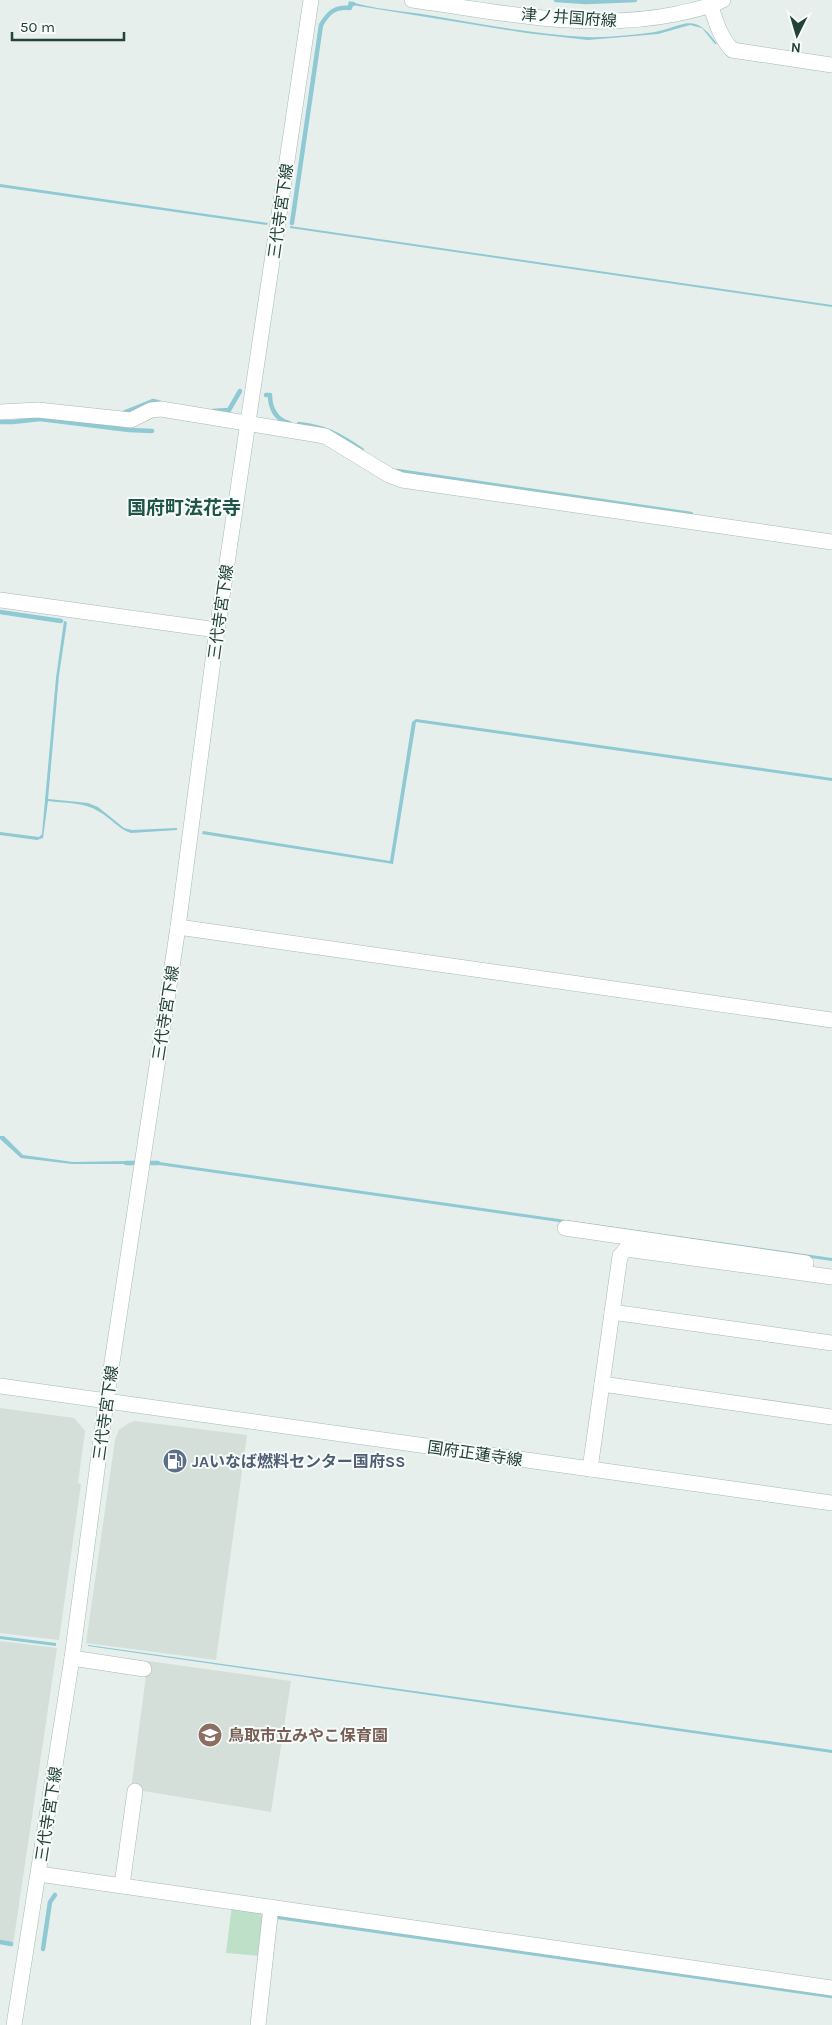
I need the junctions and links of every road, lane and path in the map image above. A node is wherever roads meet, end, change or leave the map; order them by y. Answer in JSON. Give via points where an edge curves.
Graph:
{"nodes":[{"id":1,"x":311,"y":0,"type":"edge"},
{"id":2,"x":412,"y":0,"type":"edge"},
{"id":3,"x":717,"y":3,"type":"edge"},
{"id":4,"x":832,"y":65,"type":"edge"},
{"id":5,"x":0,"y":412,"type":"edge"},
{"id":6,"x":249,"y":422,"type":"junction"},
{"id":7,"x":832,"y":542,"type":"edge"},
{"id":8,"x":0,"y":600,"type":"edge"},
{"id":9,"x":217,"y":630,"type":"junction"},
{"id":10,"x":178,"y":927,"type":"junction"},
{"id":11,"x":832,"y":1020,"type":"edge"},
{"id":12,"x":565,"y":1228,"type":"dead end"},
{"id":13,"x":832,"y":1267,"type":"edge"},
{"id":14,"x":832,"y":1278,"type":"edge"},
{"id":15,"x":612,"y":1312,"type":"junction"},
{"id":16,"x":832,"y":1343,"type":"edge"},
{"id":17,"x":602,"y":1384,"type":"junction"},
{"id":18,"x":0,"y":1386,"type":"edge"},
{"id":19,"x":106,"y":1402,"type":"junction"},
{"id":20,"x":832,"y":1417,"type":"edge"},
{"id":21,"x":590,"y":1469,"type":"junction"},
{"id":22,"x":832,"y":1504,"type":"edge"},
{"id":23,"x":72,"y":1658,"type":"junction"},
{"id":24,"x":144,"y":1669,"type":"dead end"},
{"id":25,"x":136,"y":1791,"type":"dead end"},
{"id":26,"x":39,"y":1874,"type":"junction"},
{"id":27,"x":122,"y":1885,"type":"junction"},
{"id":28,"x":271,"y":1907,"type":"junction"},
{"id":29,"x":832,"y":1988,"type":"edge"},
{"id":30,"x":14,"y":2025,"type":"edge"},
{"id":31,"x":258,"y":2025,"type":"edge"}],
"edges":[{"from":1,"to":6,"type":"street","name":"三代寺宮下線"},
{"from":2,"to":3,"type":"street","name":"津ノ井国府線","via":[[558,20],[613,22],[661,17]]},
{"from":3,"to":4,"type":"street","via":[[718,28],[732,50]]},
{"from":5,"to":6,"type":"street","via":[[38,410],[131,420],[151,410],[161,409]]},
{"from":6,"to":7,"type":"street","via":[[326,436],[389,476],[402,480]]},
{"from":6,"to":9,"type":"street","name":"三代寺宮下線"},
{"from":8,"to":9,"type":"street"},
{"from":9,"to":10,"type":"street","name":"三代寺宮下線"},
{"from":10,"to":11,"type":"street"},
{"from":10,"to":19,"type":"street","name":"三代寺宮下線"},
{"from":12,"to":13,"type":"street"},
{"from":14,"to":15,"type":"street","via":[[626,1248],[620,1256]]},
{"from":15,"to":16,"type":"street"},
{"from":15,"to":17,"type":"street"},
{"from":17,"to":20,"type":"street"},
{"from":17,"to":21,"type":"street"},
{"from":18,"to":19,"type":"street","name":"国府正蓮寺線"},
{"from":19,"to":21,"type":"street","name":"国府正蓮寺線"},
{"from":19,"to":23,"type":"street","name":"三代寺宮下線"},
{"from":21,"to":22,"type":"street","name":"国府正蓮寺線"},
{"from":23,"to":24,"type":"street"},
{"from":23,"to":26,"type":"street","name":"三代寺宮下線"},
{"from":25,"to":27,"type":"street"},
{"from":26,"to":27,"type":"street"},
{"from":26,"to":30,"type":"street","name":"三代寺宮下線"},
{"from":27,"to":28,"type":"street"},
{"from":28,"to":29,"type":"street"},
{"from":28,"to":31,"type":"street"}]}
